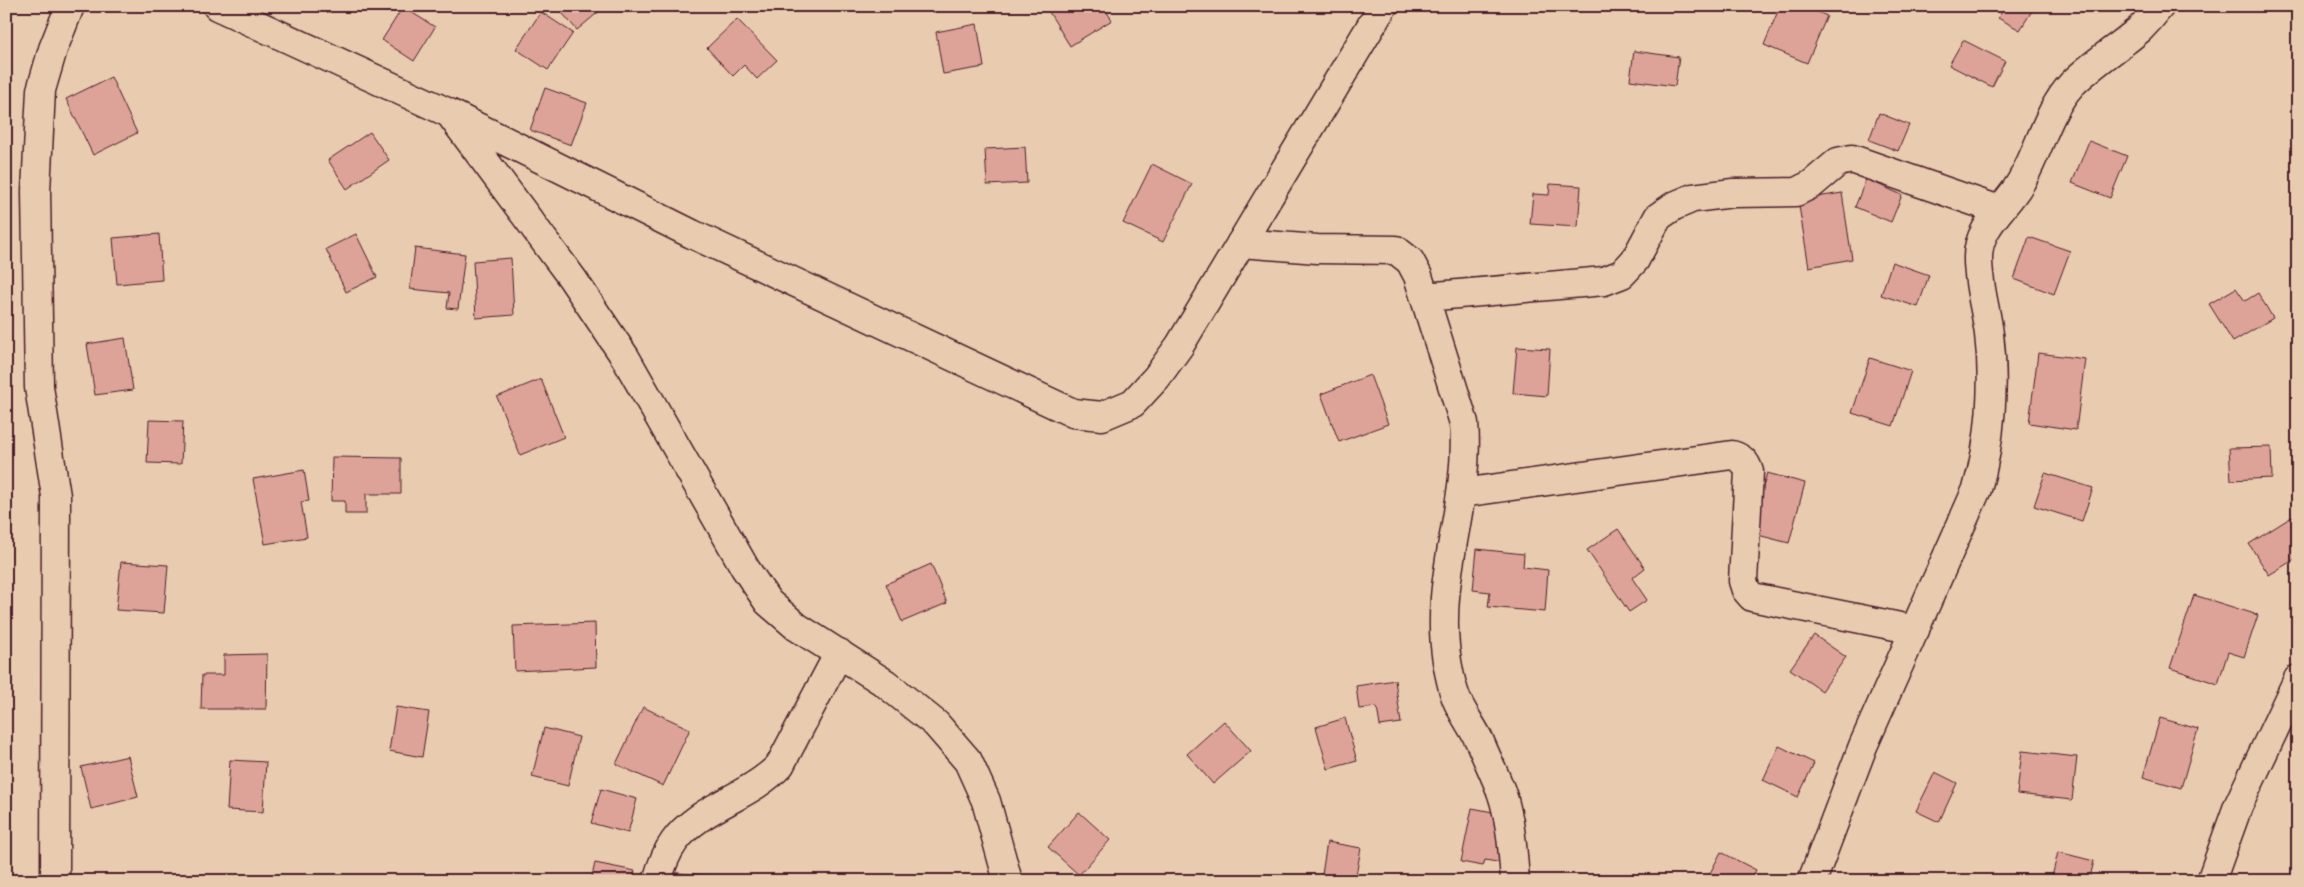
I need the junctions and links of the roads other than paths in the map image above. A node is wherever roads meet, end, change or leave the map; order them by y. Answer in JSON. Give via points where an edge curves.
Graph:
{"nodes":[{"id":1,"x":70,"y":6,"type":"edge"},
{"id":2,"x":217,"y":6,"type":"edge"},
{"id":3,"x":1383,"y":6,"type":"edge"},
{"id":4,"x":2160,"y":6,"type":"edge"},
{"id":5,"x":449,"y":113,"type":"junction"},
{"id":6,"x":1999,"y":210,"type":"junction"},
{"id":7,"x":1242,"y":242,"type":"junction"},
{"id":8,"x":1425,"y":297,"type":"junction"},
{"id":9,"x":1462,"y":492,"type":"junction"},
{"id":10,"x":1915,"y":630,"type":"junction"},
{"id":11,"x":839,"y":654,"type":"junction"},
{"id":12,"x":2298,"y":679,"type":"edge"},
{"id":13,"x":55,"y":881,"type":"edge"},
{"id":14,"x":657,"y":881,"type":"edge"},
{"id":15,"x":1008,"y":881,"type":"edge"},
{"id":16,"x":1515,"y":881,"type":"edge"},
{"id":17,"x":1812,"y":881,"type":"edge"},
{"id":18,"x":2211,"y":881,"type":"edge"}],
"edges":[{"from":1,"to":13,"type":"street","via":[[41,90],[36,191],[39,387],[56,496]]},
{"from":2,"to":5,"type":"street"},
{"from":3,"to":7,"type":"street"},
{"from":4,"to":6,"type":"street","via":[[2141,28],[2071,85],[2054,113],[2032,164]]},
{"from":5,"to":7,"type":"street","via":[[692,234],[1073,413],[1102,416],[1134,403],[1180,345]]},
{"from":5,"to":11,"type":"street","via":[[572,278],[625,358],[745,568],[768,602],[797,627]]},
{"from":6,"to":8,"type":"street","via":[[1852,160],[1838,162],[1812,184],[1796,192],[1733,193],[1693,198],[1674,206],[1658,216],[1635,260],[1622,274],[1604,281]]},
{"from":6,"to":10,"type":"street","via":[[1980,242],[1978,258],[1991,348],[1988,443],[1984,465],[1977,489]]},
{"from":7,"to":8,"type":"street","via":[[1317,250],[1396,250],[1410,261]]},
{"from":8,"to":9,"type":"street","via":[[1464,423],[1466,448]]},
{"from":9,"to":10,"type":"street","via":[[1732,455],[1747,464],[1749,472],[1743,581],[1752,597]]},
{"from":9,"to":16,"type":"street","via":[[1446,573],[1443,625],[1447,662],[1456,698],[1479,740],[1502,796]]},
{"from":10,"to":17,"type":"street","via":[[1856,763]]},
{"from":11,"to":14,"type":"street","via":[[780,765],[767,779],[692,823],[674,842]]},
{"from":11,"to":15,"type":"street","via":[[885,683],[936,724],[968,761],[986,801]]},
{"from":12,"to":18,"type":"street","via":[[2238,806]]}]}
